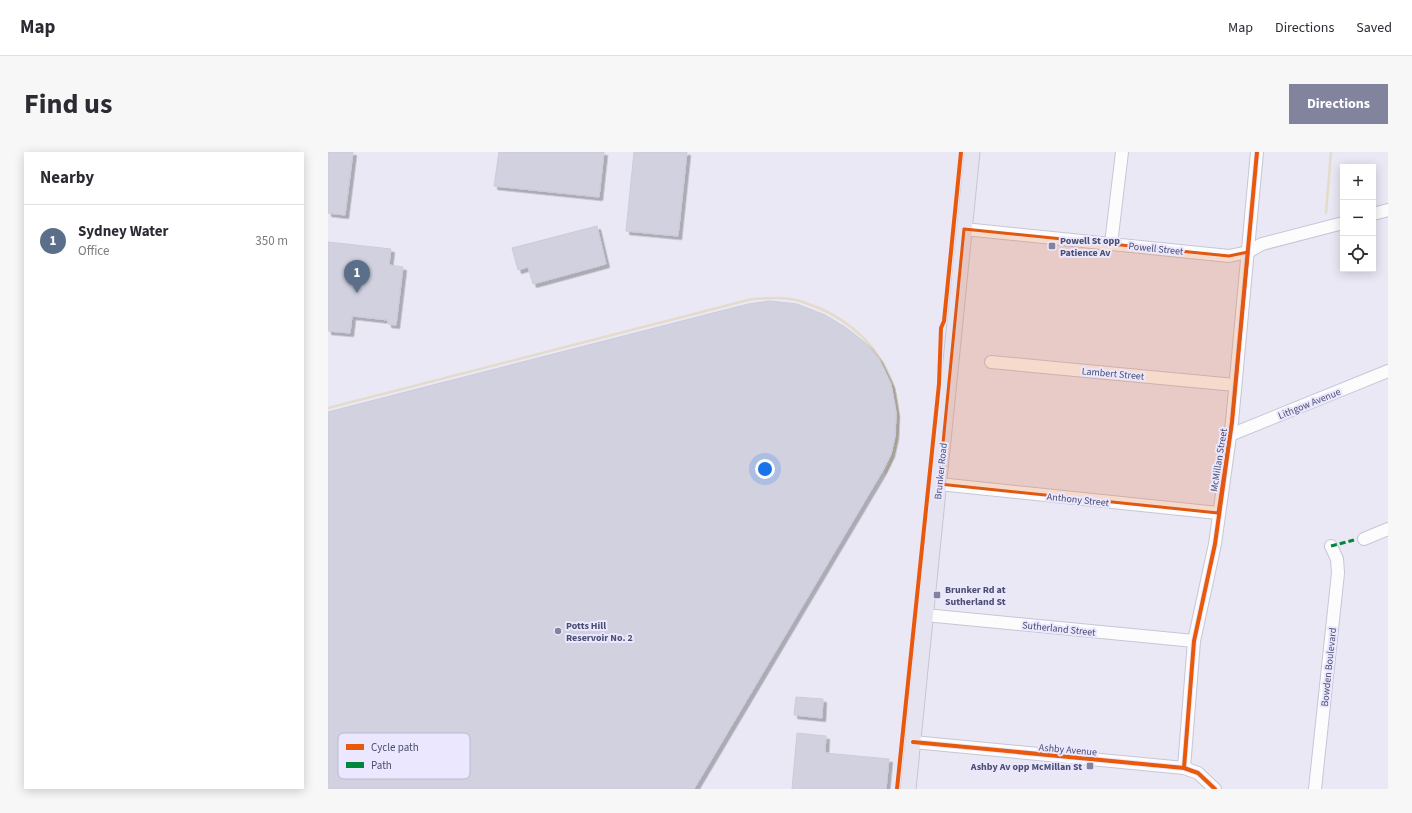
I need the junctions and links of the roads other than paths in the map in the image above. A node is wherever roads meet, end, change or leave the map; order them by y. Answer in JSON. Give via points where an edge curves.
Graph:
{"nodes":[{"id":1,"x":972,"y":152,"type":"edge"},
{"id":2,"x":1122,"y":152,"type":"edge"},
{"id":3,"x":1257,"y":152,"type":"edge"},
{"id":4,"x":1388,"y":210,"type":"edge"},
{"id":5,"x":1376,"y":213,"type":"edge"},
{"id":6,"x":1340,"y":224,"type":"edge"},
{"id":7,"x":964,"y":229,"type":"junction"},
{"id":8,"x":1111,"y":244,"type":"junction"},
{"id":9,"x":1248,"y":252,"type":"junction"},
{"id":10,"x":991,"y":362,"type":"dead end"},
{"id":11,"x":1388,"y":371,"type":"edge"},
{"id":12,"x":1235,"y":385,"type":"junction"},
{"id":13,"x":1230,"y":435,"type":"junction"},
{"id":14,"x":939,"y":484,"type":"junction"},
{"id":15,"x":1218,"y":514,"type":"junction"},
{"id":16,"x":1388,"y":529,"type":"edge"},
{"id":17,"x":1364,"y":539,"type":"dead end"},
{"id":18,"x":1331,"y":546,"type":"dead end"},
{"id":19,"x":925,"y":615,"type":"junction"},
{"id":20,"x":1194,"y":641,"type":"junction"},
{"id":21,"x":913,"y":742,"type":"junction"},
{"id":22,"x":1184,"y":768,"type":"junction"},
{"id":23,"x":908,"y":789,"type":"edge"},
{"id":24,"x":1215,"y":789,"type":"edge"},
{"id":25,"x":1315,"y":789,"type":"edge"}],
"edges":[{"from":1,"to":7,"type":"main road","name":"Brunker Road"},
{"from":2,"to":8,"type":"street"},
{"from":3,"to":9,"type":"street","name":"McMillan Street"},
{"from":4,"to":5,"type":"street"},
{"from":6,"to":9,"type":"street","name":"Powell Street","via":[[1262,244]]},
{"from":7,"to":8,"type":"street","name":"Powell Street"},
{"from":7,"to":14,"type":"main road","name":"Brunker Road"},
{"from":8,"to":9,"type":"street","name":"Powell Street","via":[[1229,256]]},
{"from":9,"to":12,"type":"street","name":"McMillan Street"},
{"from":10,"to":12,"type":"street","name":"Lambert Street"},
{"from":11,"to":13,"type":"street","name":"Lithgow Avenue"},
{"from":12,"to":13,"type":"street","name":"McMillan Street"},
{"from":13,"to":15,"type":"street","name":"McMillan Street"},
{"from":14,"to":15,"type":"street","name":"Anthony Street"},
{"from":14,"to":19,"type":"main road","name":"Brunker Road"},
{"from":15,"to":20,"type":"street","name":"McMillan Street","via":[[1215,544]]},
{"from":16,"to":17,"type":"street"},
{"from":18,"to":25,"type":"street","name":"Bowden Boulevard","via":[[1337,559],[1338,573]]},
{"from":19,"to":20,"type":"street","name":"Sutherland Street"},
{"from":19,"to":21,"type":"main road","name":"Brunker Road"},
{"from":20,"to":22,"type":"street","name":"McMillan Street"},
{"from":21,"to":22,"type":"street","name":"Ashby Avenue"},
{"from":21,"to":23,"type":"main road","name":"Brunker Road"},
{"from":22,"to":24,"type":"street","name":"Ashby Avenue","via":[[1198,773]]}]}
